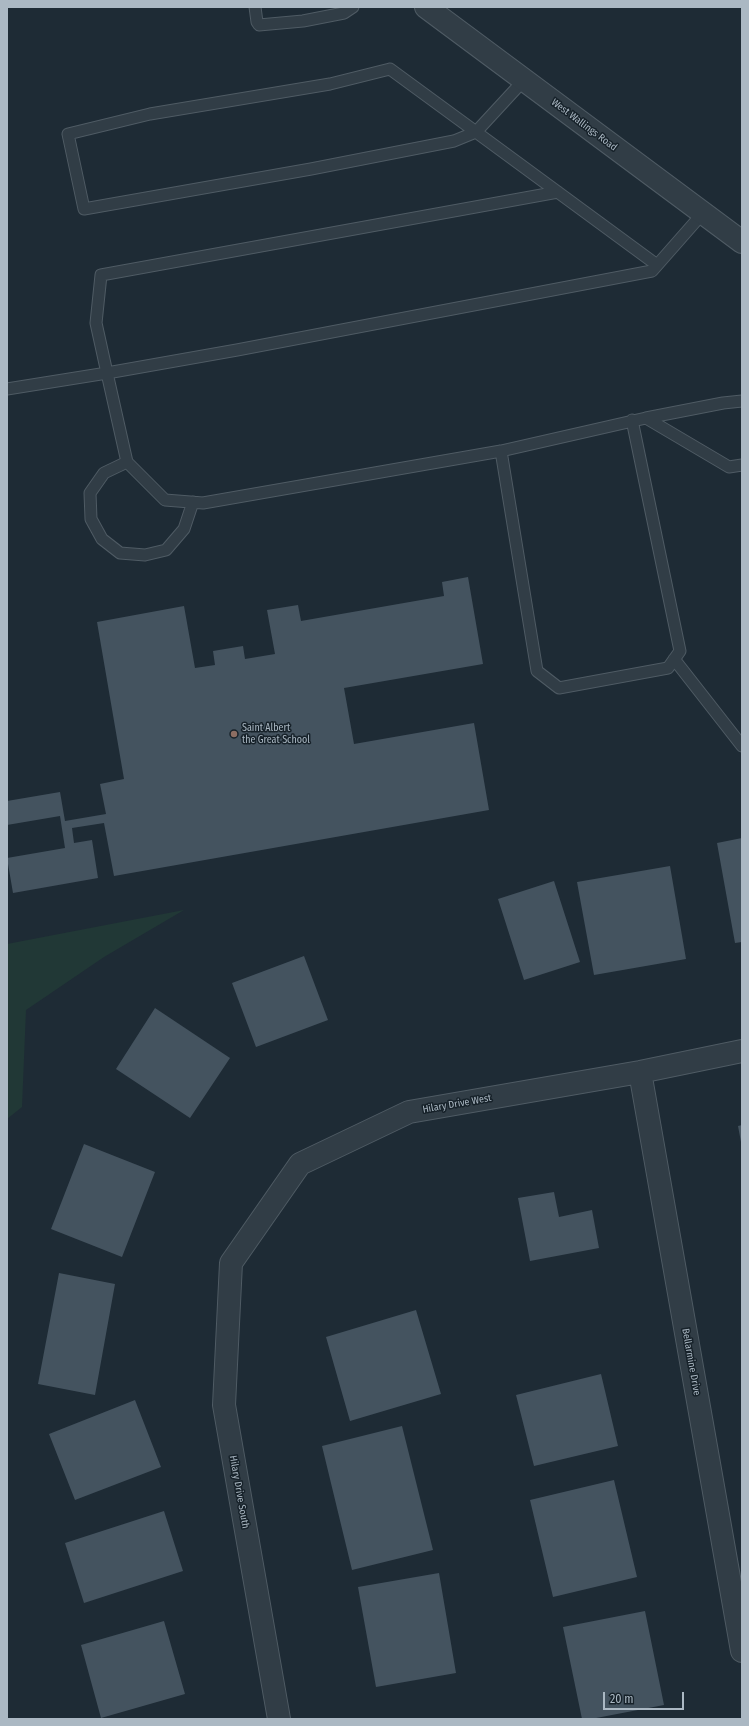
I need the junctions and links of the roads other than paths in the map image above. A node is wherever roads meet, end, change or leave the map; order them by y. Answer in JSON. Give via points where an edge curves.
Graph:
{"nodes":[{"id":1,"x":255,"y":7,"type":"edge"},
{"id":2,"x":353,"y":7,"type":"edge"},
{"id":3,"x":426,"y":7,"type":"edge"},
{"id":4,"x":524,"y":80,"type":"junction"},
{"id":5,"x":476,"y":132,"type":"junction"},
{"id":6,"x":558,"y":192,"type":"junction"},
{"id":7,"x":703,"y":213,"type":"junction"},
{"id":8,"x":742,"y":242,"type":"edge"},
{"id":9,"x":657,"y":265,"type":"junction"},
{"id":10,"x":107,"y":372,"type":"junction"},
{"id":11,"x":7,"y":389,"type":"edge"},
{"id":12,"x":742,"y":401,"type":"edge"},
{"id":13,"x":646,"y":418,"type":"junction"},
{"id":14,"x":632,"y":420,"type":"junction"},
{"id":15,"x":501,"y":451,"type":"junction"},
{"id":16,"x":127,"y":462,"type":"junction"},
{"id":17,"x":742,"y":466,"type":"edge"},
{"id":18,"x":193,"y":502,"type":"junction"},
{"id":19,"x":674,"y":659,"type":"junction"},
{"id":20,"x":742,"y":746,"type":"edge"},
{"id":21,"x":742,"y":1051,"type":"edge"},
{"id":22,"x":640,"y":1072,"type":"junction"},
{"id":23,"x":231,"y":1263,"type":"joint"},
{"id":24,"x":742,"y":1651,"type":"edge"},
{"id":25,"x":279,"y":1719,"type":"edge"}],
"edges":[{"from":1,"to":2,"type":"lane","via":[[257,22],[260,25],[344,13]]},
{"from":3,"to":4,"type":"street","name":"West Wallings Road"},
{"from":4,"to":5,"type":"lane"},
{"from":4,"to":7,"type":"street","name":"West Wallings Road"},
{"from":5,"to":5,"type":"lane","via":[[390,69],[330,84],[150,114],[68,134],[84,209],[454,141]]},
{"from":5,"to":6,"type":"lane"},
{"from":6,"to":9,"type":"lane"},
{"from":6,"to":10,"type":"lane","via":[[101,275],[96,323]]},
{"from":7,"to":8,"type":"street","name":"West Wallings Road"},
{"from":7,"to":9,"type":"lane"},
{"from":9,"to":10,"type":"lane","via":[[652,271],[615,279]]},
{"from":10,"to":11,"type":"lane"},
{"from":10,"to":16,"type":"lane"},
{"from":12,"to":13,"type":"lane"},
{"from":13,"to":14,"type":"lane"},
{"from":13,"to":17,"type":"lane","via":[[729,467]]},
{"from":14,"to":15,"type":"lane"},
{"from":14,"to":19,"type":"lane","via":[[680,651]]},
{"from":15,"to":18,"type":"lane","via":[[203,503]]},
{"from":15,"to":19,"type":"lane","via":[[537,671],[559,688],[668,668]]},
{"from":16,"to":18,"type":"lane","via":[[165,500]]},
{"from":16,"to":18,"type":"lane","via":[[104,473],[90,493],[91,520],[102,539],[120,553],[145,555],[166,550],[184,529]]},
{"from":19,"to":20,"type":"lane"},
{"from":21,"to":22,"type":"street","name":"Hilary Drive West"},
{"from":22,"to":23,"type":"street","name":"Hilary Drive West","via":[[409,1112],[300,1164]]},
{"from":22,"to":24,"type":"street","name":"Bellarmine Drive"},
{"from":23,"to":25,"type":"street","name":"Hilary Drive South","via":[[224,1405]]}]}
